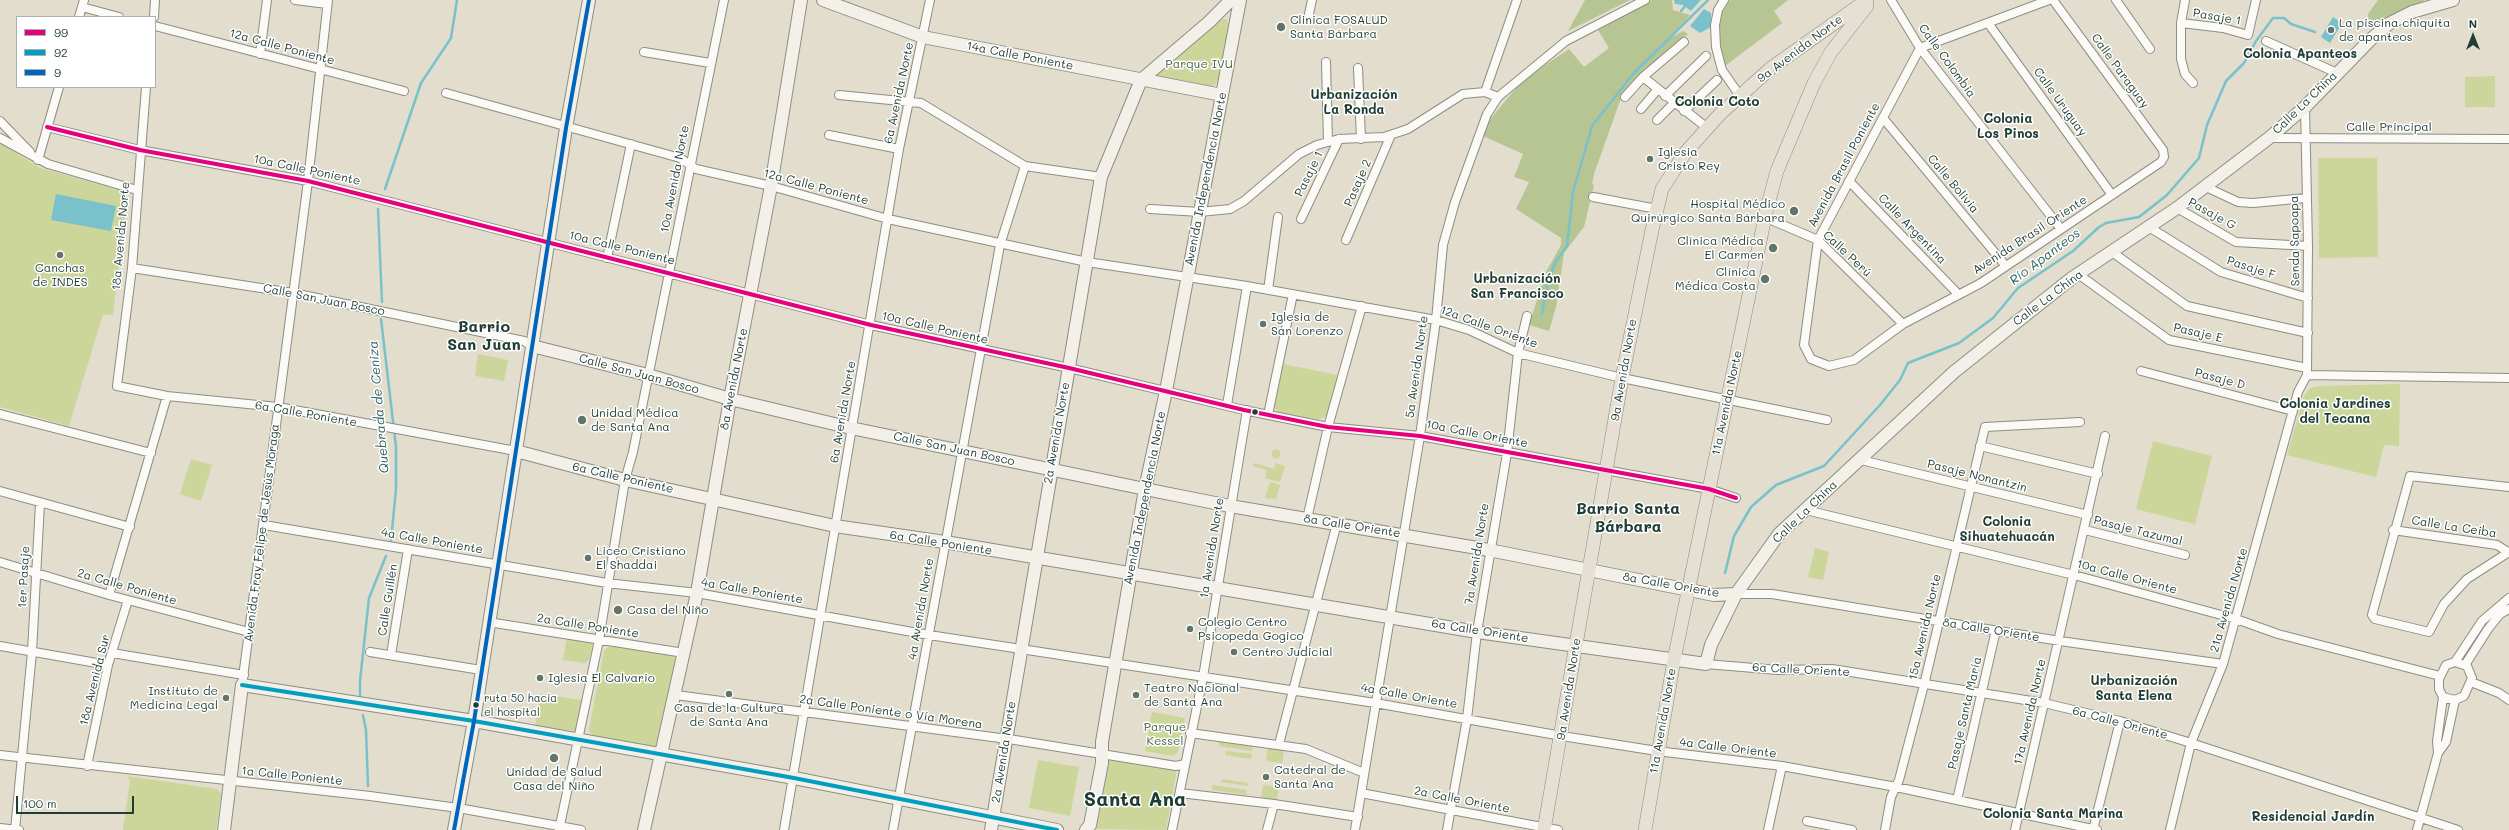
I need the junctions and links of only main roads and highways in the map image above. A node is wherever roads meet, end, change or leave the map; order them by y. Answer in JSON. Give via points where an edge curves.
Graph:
{"nodes":[{"id":1,"x":1867,"y":0,"type":"edge"},
{"id":2,"x":1873,"y":0,"type":"edge"},
{"id":3,"x":1814,"y":37,"type":"junction"},
{"id":4,"x":1831,"y":52,"type":"junction"},
{"id":5,"x":1544,"y":829,"type":"edge"},
{"id":6,"x":1645,"y":830,"type":"edge"}],
"edges":[{"from":1,"to":3,"type":"main road","name":"9a Avenida Norte"},
{"from":2,"to":4,"type":"main road","name":"11a Avenida Norte"},
{"from":3,"to":4,"type":"main road","via":[[1825,39]]},
{"from":3,"to":5,"type":"main road","name":"9a Avenida Norte","via":[[1771,68],[1706,128],[1685,153],[1662,189],[1622,378]]},
{"from":4,"to":6,"type":"main road","name":"11a Avenida Norte","via":[[1802,110],[1780,164],[1764,217],[1674,660]]}]}
